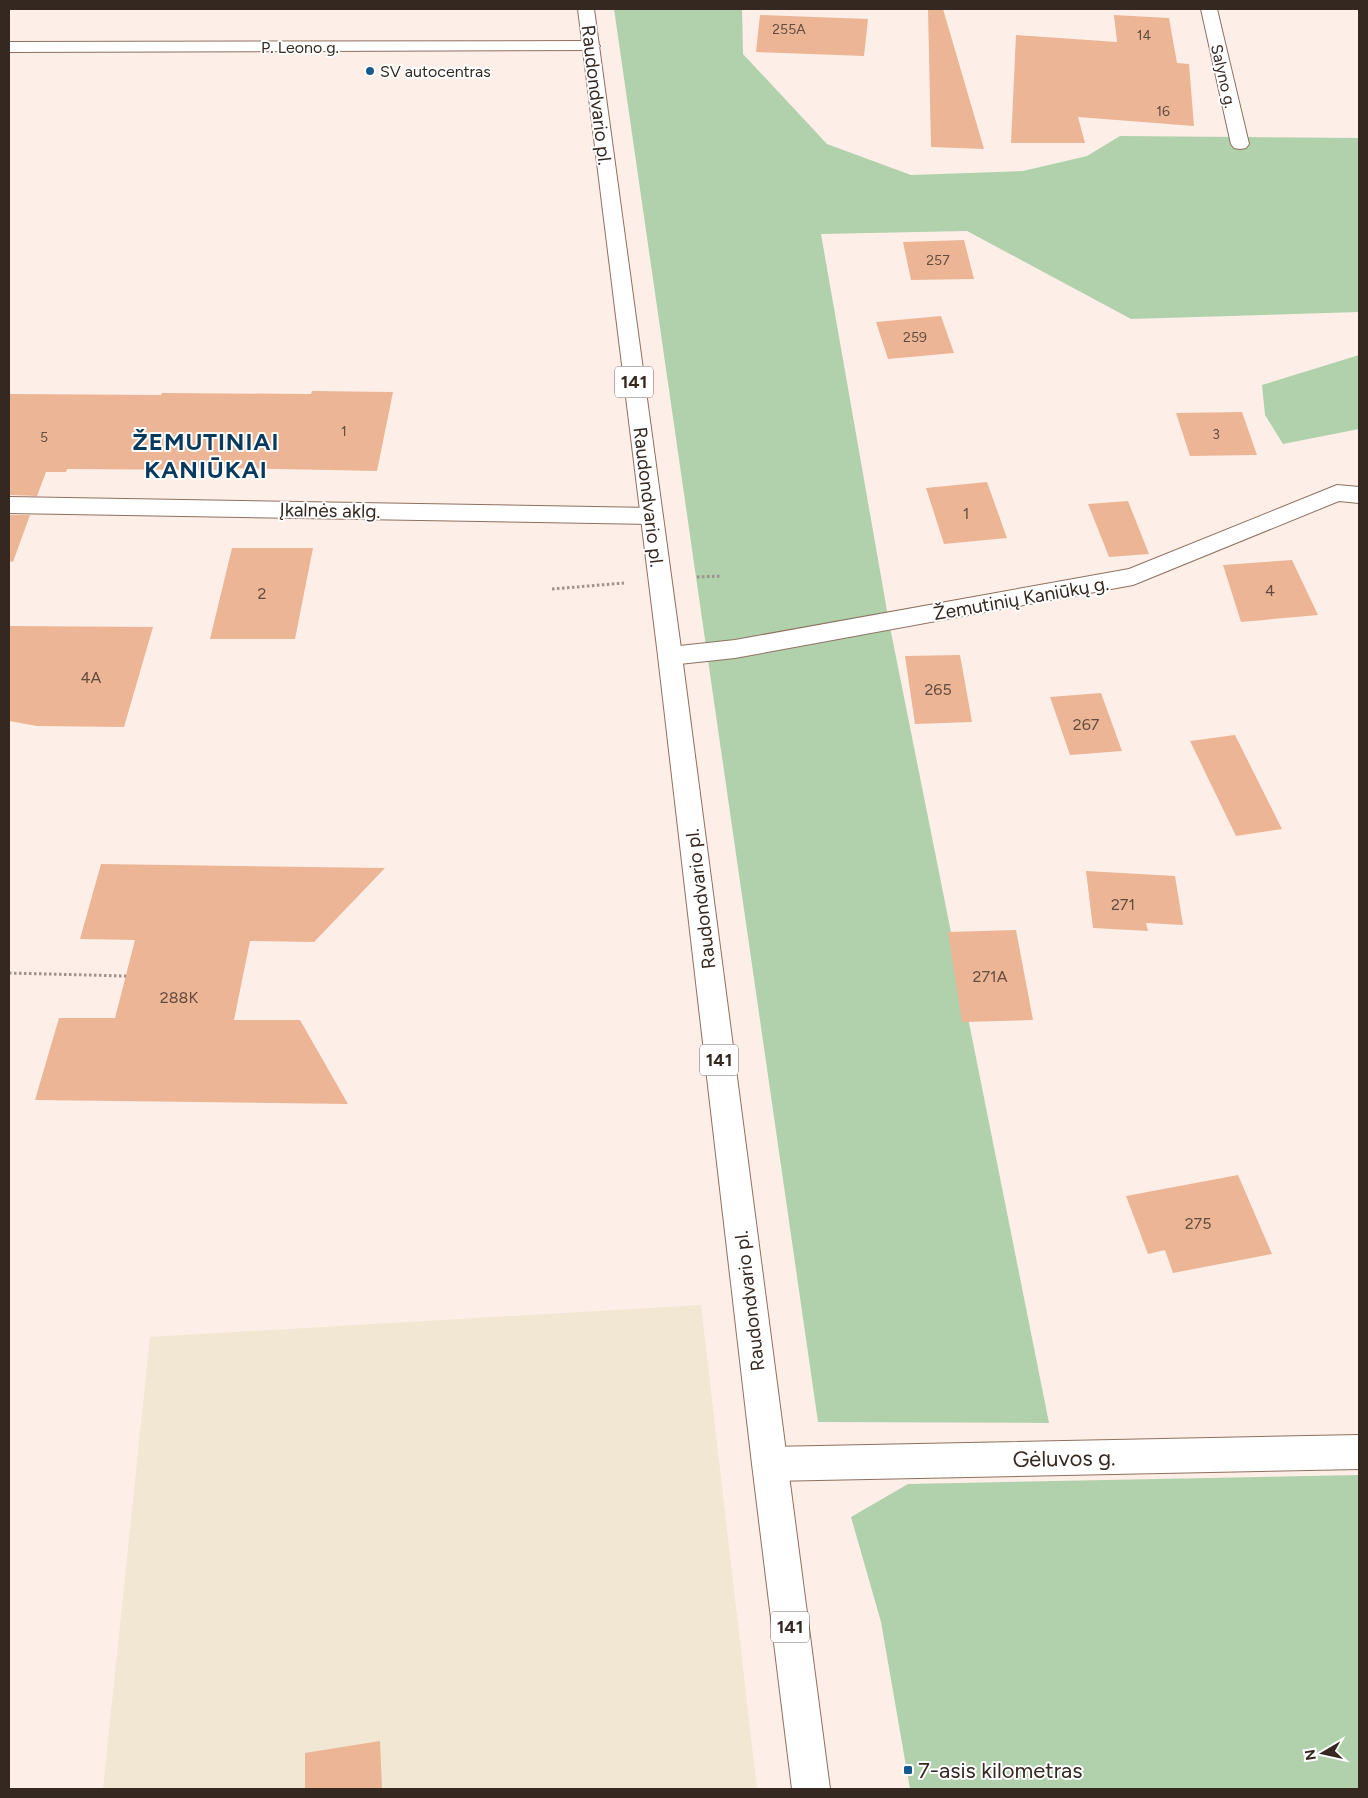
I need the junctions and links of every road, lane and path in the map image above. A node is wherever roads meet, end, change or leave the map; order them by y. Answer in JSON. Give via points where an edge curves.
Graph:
{"nodes":[{"id":1,"x":586,"y":9,"type":"edge"},
{"id":2,"x":1208,"y":9,"type":"edge"},
{"id":3,"x":591,"y":46,"type":"junction"},
{"id":4,"x":9,"y":47,"type":"edge"},
{"id":5,"x":1240,"y":144,"type":"dead end"},
{"id":6,"x":1359,"y":494,"type":"edge"},
{"id":7,"x":9,"y":505,"type":"edge"},
{"id":8,"x":652,"y":516,"type":"junction"},
{"id":9,"x":670,"y":656,"type":"junction"},
{"id":10,"x":9,"y":973,"type":"edge"},
{"id":11,"x":126,"y":976,"type":"dead end"},
{"id":12,"x":1359,"y":1452,"type":"edge"},
{"id":13,"x":769,"y":1464,"type":"junction"},
{"id":14,"x":811,"y":1789,"type":"edge"}],
"edges":[{"from":1,"to":3,"type":"street","name":"Raudondvario pl.","number":"141"},
{"from":2,"to":5,"type":"street","name":"Salyno g."},
{"from":3,"to":4,"type":"street","name":"P. Leono g."},
{"from":3,"to":8,"type":"street","name":"Raudondvario pl.","number":"141"},
{"from":6,"to":9,"type":"street","name":"Žemutinių Kaniūkų g.","via":[[1337,493],[1132,577],[735,649]]},
{"from":7,"to":8,"type":"street","name":"Įkalnės aklg."},
{"from":8,"to":9,"type":"street","name":"Raudondvario pl.","number":"141"},
{"from":9,"to":13,"type":"street","name":"Raudondvario pl.","number":"141"},
{"from":10,"to":11,"type":"path"},
{"from":12,"to":13,"type":"street","name":"Gėluvos g."},
{"from":13,"to":14,"type":"street","name":"Raudondvario pl.","number":"141"}]}
